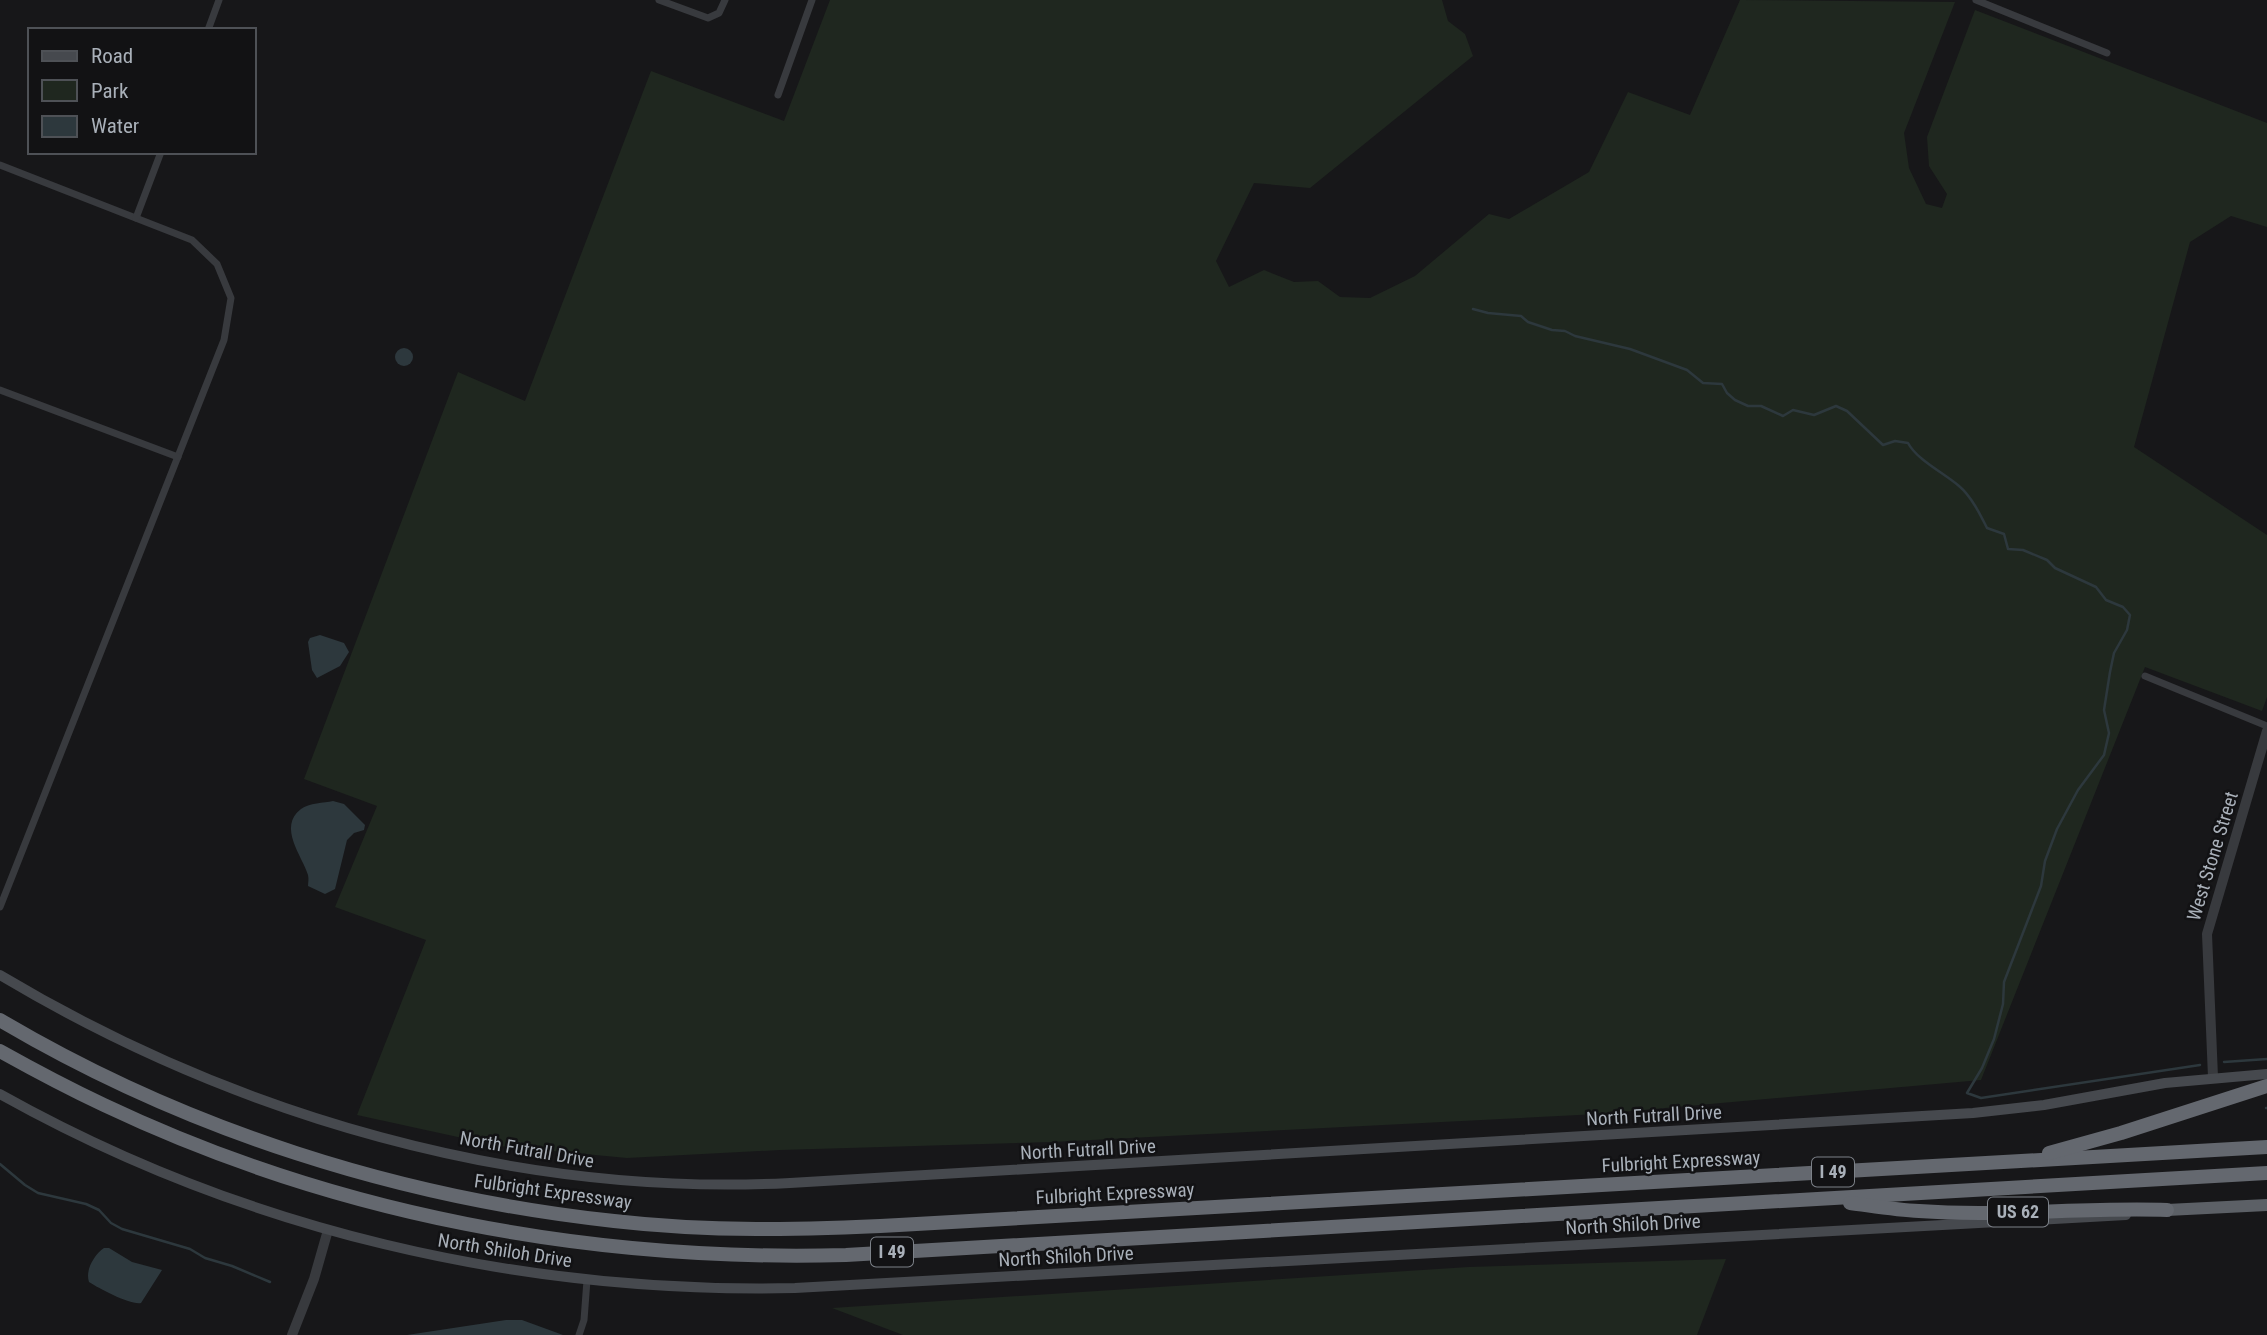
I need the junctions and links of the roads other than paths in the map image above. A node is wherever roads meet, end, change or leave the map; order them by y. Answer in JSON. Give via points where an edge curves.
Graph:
{"nodes":[{"id":1,"x":219,"y":0,"type":"edge"},
{"id":2,"x":659,"y":0,"type":"edge"},
{"id":3,"x":725,"y":0,"type":"edge"},
{"id":4,"x":812,"y":0,"type":"edge"},
{"id":5,"x":1976,"y":0,"type":"edge"},
{"id":6,"x":209,"y":28,"type":"edge"},
{"id":7,"x":2107,"y":53,"type":"dead end"},
{"id":8,"x":778,"y":95,"type":"dead end"},
{"id":9,"x":160,"y":154,"type":"edge"},
{"id":10,"x":0,"y":165,"type":"edge"},
{"id":11,"x":136,"y":218,"type":"junction"},
{"id":12,"x":0,"y":390,"type":"edge"},
{"id":13,"x":178,"y":457,"type":"junction"},
{"id":14,"x":2145,"y":676,"type":"dead end"},
{"id":15,"x":2267,"y":729,"type":"edge"},
{"id":16,"x":0,"y":907,"type":"edge"},
{"id":17,"x":0,"y":975,"type":"edge"},
{"id":18,"x":0,"y":1020,"type":"edge"},
{"id":19,"x":0,"y":1051,"type":"edge"},
{"id":20,"x":2267,"y":1074,"type":"edge"},
{"id":21,"x":2213,"y":1077,"type":"junction"},
{"id":22,"x":2267,"y":1086,"type":"edge"},
{"id":23,"x":0,"y":1094,"type":"edge"},
{"id":24,"x":2267,"y":1147,"type":"edge"},
{"id":25,"x":2021,"y":1161,"type":"junction"},
{"id":26,"x":2267,"y":1173,"type":"edge"},
{"id":27,"x":1817,"y":1198,"type":"junction"},
{"id":28,"x":2267,"y":1205,"type":"edge"},
{"id":29,"x":2167,"y":1210,"type":"junction"},
{"id":30,"x":328,"y":1230,"type":"junction"},
{"id":31,"x":587,"y":1280,"type":"junction"},
{"id":32,"x":292,"y":1335,"type":"edge"},
{"id":33,"x":579,"y":1335,"type":"edge"}],
"edges":[{"from":1,"to":6,"type":"street"},
{"from":2,"to":3,"type":"street","via":[[708,18],[719,13]]},
{"from":4,"to":8,"type":"street"},
{"from":5,"to":7,"type":"street"},
{"from":9,"to":11,"type":"street"},
{"from":10,"to":11,"type":"street"},
{"from":11,"to":13,"type":"street","via":[[192,240],[217,264],[231,298],[224,340]]},
{"from":12,"to":13,"type":"street"},
{"from":13,"to":16,"type":"street"},
{"from":14,"to":15,"type":"street"},
{"from":15,"to":21,"type":"street","name":"West Stone Street","via":[[2207,934]]},
{"from":17,"to":21,"type":"main road","name":"North Futrall Drive","via":[[90,1026],[157,1057],[312,1116],[486,1161],[578,1177],[665,1184],[768,1184],[1973,1113]]},
{"from":18,"to":25,"type":"highway","name":"Fulbright Expressway","number":"I 49","via":[[163,1103],[309,1157],[458,1196],[555,1214],[648,1224],[846,1228]]},
{"from":19,"to":27,"type":"highway","number":"I 49","via":[[155,1128],[332,1192],[505,1233],[657,1252],[846,1255]]},
{"from":20,"to":21,"type":"main road","name":"North Futrall Drive"},
{"from":22,"to":25,"type":"highway"},
{"from":23,"to":30,"type":"main road","name":"North Shiloh Drive","via":[[154,1168]]},
{"from":24,"to":25,"type":"highway","name":"Fulbright Expressway","number":"I 49"},
{"from":26,"to":27,"type":"highway","number":"I 49"},
{"from":27,"to":29,"type":"highway","number":"US 62","via":[[1919,1211]]},
{"from":28,"to":29,"type":"highway","number":"US 62"},
{"from":29,"to":31,"type":"main road","name":"North Shiloh Drive","via":[[2102,1218],[808,1288],[681,1288]]},
{"from":30,"to":31,"type":"main road","name":"North Shiloh Drive","via":[[495,1268]]},
{"from":30,"to":32,"type":"street"},
{"from":31,"to":33,"type":"street"}]}
